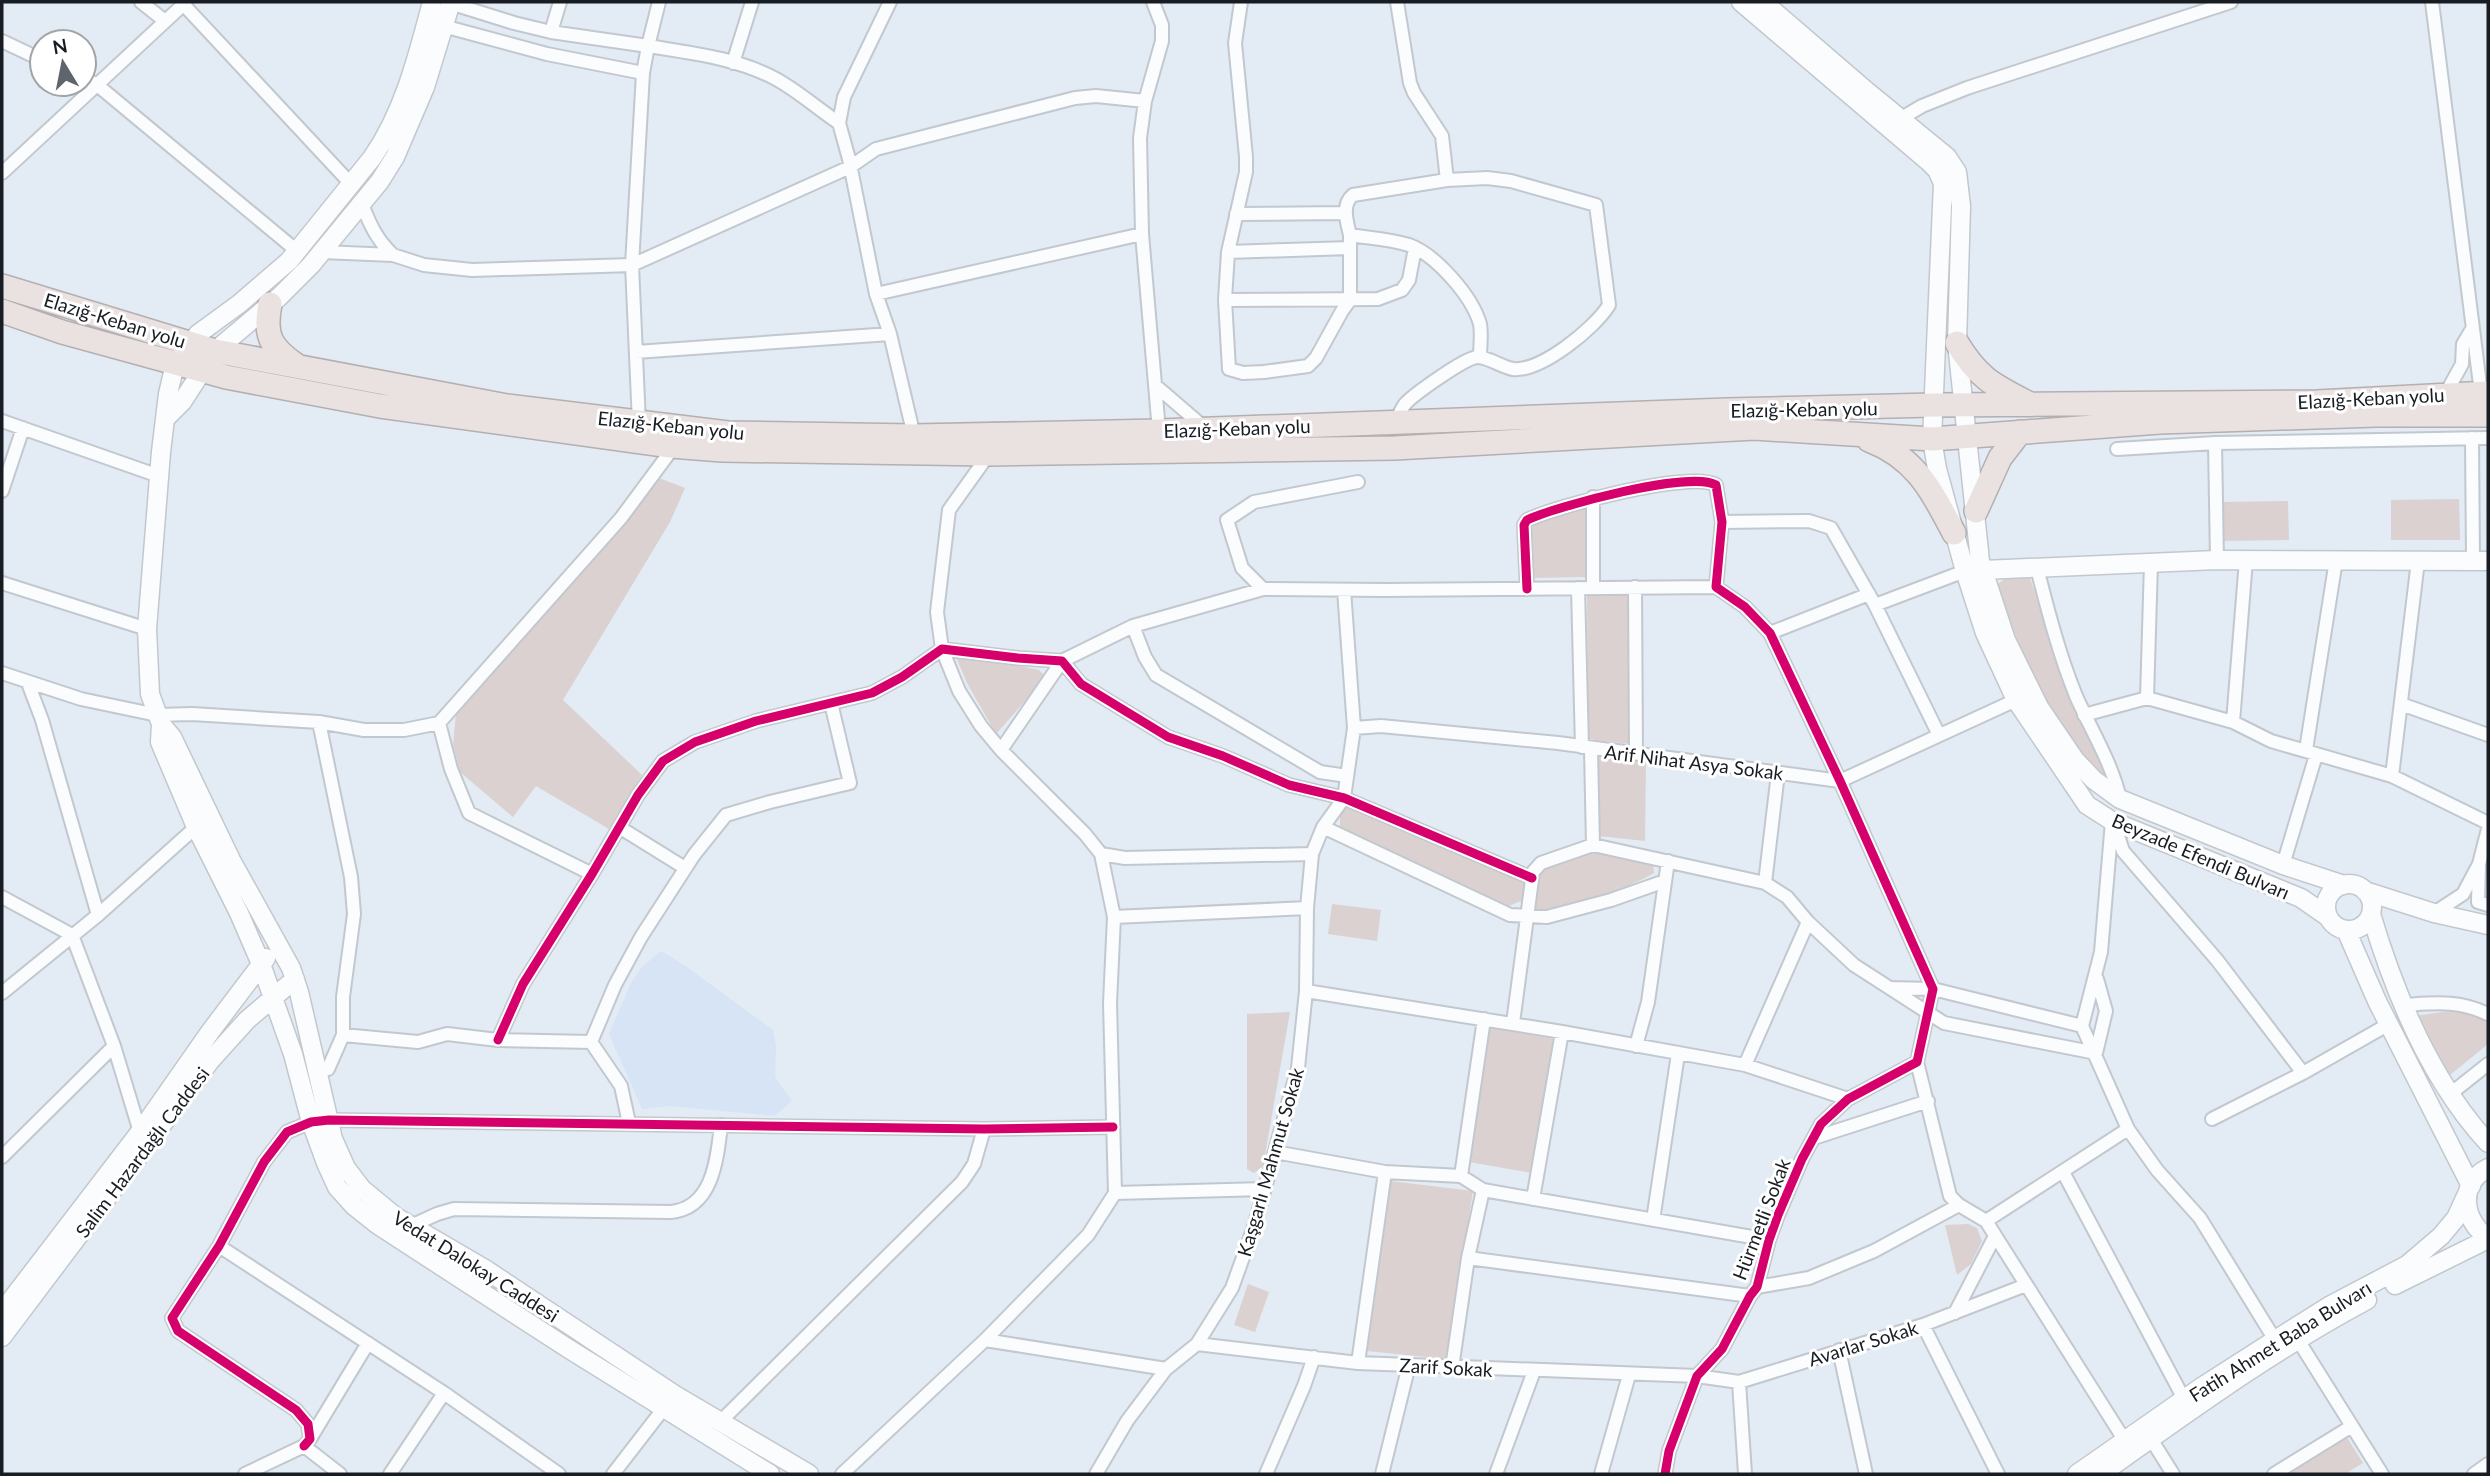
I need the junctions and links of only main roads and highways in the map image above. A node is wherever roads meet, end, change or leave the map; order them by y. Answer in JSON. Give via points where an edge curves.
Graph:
{"nodes":[{"id":1,"x":444,"y":2,"type":"edge"},
{"id":2,"x":1741,"y":2,"type":"edge"},
{"id":3,"x":1763,"y":2,"type":"edge"},
{"id":4,"x":2,"y":286,"type":"edge"},
{"id":5,"x":270,"y":304,"type":"junction"},
{"id":6,"x":2,"y":311,"type":"edge"},
{"id":7,"x":1957,"y":343,"type":"junction"},
{"id":8,"x":191,"y":344,"type":"junction"},
{"id":9,"x":215,"y":351,"type":"junction"},
{"id":10,"x":175,"y":364,"type":"junction"},
{"id":11,"x":298,"y":367,"type":"junction"},
{"id":12,"x":201,"y":371,"type":"junction"},
{"id":13,"x":2484,"y":393,"type":"edge"},
{"id":14,"x":2031,"y":404,"type":"junction"},
{"id":15,"x":1933,"y":405,"type":"junction"},
{"id":16,"x":1966,"y":405,"type":"junction"},
{"id":17,"x":2488,"y":415,"type":"edge"},
{"id":18,"x":167,"y":416,"type":"junction"},
{"id":19,"x":2020,"y":432,"type":"junction"},
{"id":20,"x":1853,"y":434,"type":"junction"},
{"id":21,"x":1967,"y":436,"type":"junction"},
{"id":22,"x":1932,"y":439,"type":"junction"},
{"id":23,"x":1976,"y":511,"type":"junction"},
{"id":24,"x":1954,"y":533,"type":"junction"},
{"id":25,"x":2481,"y":561,"type":"edge"},
{"id":26,"x":1974,"y":571,"type":"junction"},
{"id":27,"x":159,"y":719,"type":"junction"},
{"id":28,"x":2344,"y":885,"type":"junction"},
{"id":29,"x":2365,"y":891,"type":"junction"},
{"id":30,"x":2412,"y":906,"type":"junction"},
{"id":31,"x":2372,"y":911,"type":"junction"},
{"id":32,"x":2328,"y":915,"type":"junction"},
{"id":33,"x":2488,"y":925,"type":"edge"},
{"id":34,"x":2346,"y":930,"type":"junction"},
{"id":35,"x":281,"y":949,"type":"junction"},
{"id":36,"x":261,"y":964,"type":"junction"},
{"id":37,"x":295,"y":979,"type":"junction"},
{"id":38,"x":272,"y":997,"type":"junction"},
{"id":39,"x":2488,"y":1143,"type":"edge"},
{"id":40,"x":2488,"y":1168,"type":"edge"},
{"id":41,"x":2469,"y":1190,"type":"junction"},
{"id":42,"x":2488,"y":1239,"type":"edge"},
{"id":43,"x":2,"y":1312,"type":"edge"},
{"id":44,"x":2,"y":1337,"type":"edge"},
{"id":45,"x":770,"y":1474,"type":"edge"},
{"id":46,"x":809,"y":1474,"type":"edge"},
{"id":47,"x":2077,"y":1474,"type":"edge"},
{"id":48,"x":2101,"y":1474,"type":"edge"}],
"edges":[{"from":1,"to":5,"type":"main road","via":[[443,26],[425,87],[395,158],[322,252]]},
{"from":1,"to":8,"type":"main road","via":[[419,51],[393,124],[352,185],[275,274]]},
{"from":2,"to":15,"type":"main road","name":"Beyzade Efendi Bulvarı","via":[[1929,162],[1941,178]]},
{"from":3,"to":7,"type":"main road","name":"Beyzade Efendi Bulvarı","via":[[1947,157],[1957,172],[1961,190]]},
{"from":4,"to":8,"type":"highway","name":"Elazığ-Keban yolu"},
{"from":5,"to":9,"type":"main road"},
{"from":5,"to":11,"type":"highway","via":[[267,324],[271,342]]},
{"from":6,"to":10,"type":"highway","name":"Elazığ-Keban yolu"},
{"from":7,"to":14,"type":"highway","via":[[1990,383]]},
{"from":7,"to":16,"type":"main road","name":"Beyzade Efendi Bulvarı"},
{"from":8,"to":9,"type":"highway","name":"Elazığ-Keban yolu"},
{"from":8,"to":10,"type":"main road"},
{"from":9,"to":11,"type":"highway","name":"Elazığ-Keban yolu"},
{"from":9,"to":12,"type":"main road"},
{"from":10,"to":12,"type":"highway","name":"Elazığ-Keban yolu"},
{"from":10,"to":18,"type":"main road"},
{"from":11,"to":15,"type":"highway","name":"Elazığ-Keban yolu","via":[[507,407],[727,433],[914,436]]},
{"from":12,"to":18,"type":"main road","via":[[182,402]]},
{"from":12,"to":20,"type":"highway","name":"Elazığ-Keban yolu","via":[[380,406],[722,450],[989,454],[1395,447],[1754,428]]},
{"from":13,"to":14,"type":"highway","name":"Elazığ-Keban yolu","via":[[2317,402]]},
{"from":14,"to":16,"type":"highway","name":"Elazığ-Keban yolu"},
{"from":15,"to":16,"type":"highway","name":"Elazığ-Keban yolu"},
{"from":15,"to":22,"type":"main road","name":"Beyzade Efendi Bulvarı"},
{"from":16,"to":21,"type":"main road","name":"Beyzade Efendi Bulvarı"},
{"from":17,"to":19,"type":"highway","name":"Elazığ-Keban yolu","via":[[2160,422]]},
{"from":18,"to":27,"type":"main road","via":[[147,629],[148,682]]},
{"from":19,"to":21,"type":"highway","name":"Elazığ-Keban yolu"},
{"from":19,"to":23,"type":"highway","via":[[2000,457]]},
{"from":20,"to":22,"type":"highway","name":"Elazığ-Keban yolu"},
{"from":20,"to":24,"type":"highway","via":[[1892,451],[1919,472]]},
{"from":21,"to":22,"type":"highway","name":"Elazığ-Keban yolu"},
{"from":21,"to":23,"type":"main road","name":"Beyzade Efendi Bulvarı"},
{"from":22,"to":24,"type":"main road","name":"Beyzade Efendi Bulvarı"},
{"from":23,"to":26,"type":"main road","name":"Beyzade Efendi Bulvarı"},
{"from":24,"to":26,"type":"main road","name":"Beyzade Efendi Bulvarı"},
{"from":25,"to":26,"type":"main road","via":[[2217,560]]},
{"from":26,"to":28,"type":"main road","name":"Beyzade Efendi Bulvarı","via":[[2039,707],[2094,780],[2120,799]]},
{"from":26,"to":32,"type":"main road","name":"Beyzade Efendi Bulvarı","via":[[1986,633],[2016,700],[2087,805],[2112,821],[2301,898]]},
{"from":27,"to":35,"type":"main road","name":"Vedat Dalokay Caddesi"},
{"from":27,"to":36,"type":"main road","via":[[160,742]]},
{"from":28,"to":29,"type":"main road"},
{"from":28,"to":32,"type":"main road","via":[[2327,900]]},
{"from":29,"to":30,"type":"main road"},
{"from":29,"to":31,"type":"main road"},
{"from":30,"to":31,"type":"main road"},
{"from":30,"to":33,"type":"main road"},
{"from":31,"to":34,"type":"main road","via":[[2361,927]]},
{"from":31,"to":39,"type":"main road","via":[[2404,1005],[2449,1095]]},
{"from":32,"to":34,"type":"main road"},
{"from":34,"to":41,"type":"main road"},
{"from":35,"to":36,"type":"main road","name":"Salim Hazardağlı Caddesi"},
{"from":35,"to":37,"type":"main road","name":"Vedat Dalokay Caddesi"},
{"from":36,"to":38,"type":"main road"},
{"from":36,"to":43,"type":"main road","name":"Salim Hazardağlı Caddesi"},
{"from":37,"to":38,"type":"main road","name":"Salim Hazardağlı Caddesi"},
{"from":37,"to":46,"type":"main road","name":"Vedat Dalokay Caddesi","via":[[333,1139],[362,1189],[411,1226],[485,1269],[674,1395]]},
{"from":38,"to":44,"type":"main road","name":"Salim Hazardağlı Caddesi","via":[[210,1061]]},
{"from":38,"to":45,"type":"main road","via":[[326,1163],[337,1187],[365,1215]]},
{"from":40,"to":41,"type":"main road","name":"Fatih Ahmet Baba Bulvarı"},
{"from":41,"to":42,"type":"main road","via":[[2466,1207],[2470,1220]]},
{"from":41,"to":47,"type":"main road","name":"Fatih Ahmet Baba Bulvarı","via":[[2456,1218],[2407,1265],[2275,1340]]},
{"from":42,"to":48,"type":"main road","name":"Fatih Ahmet Baba Bulvarı","via":[[2321,1324]]}]}
